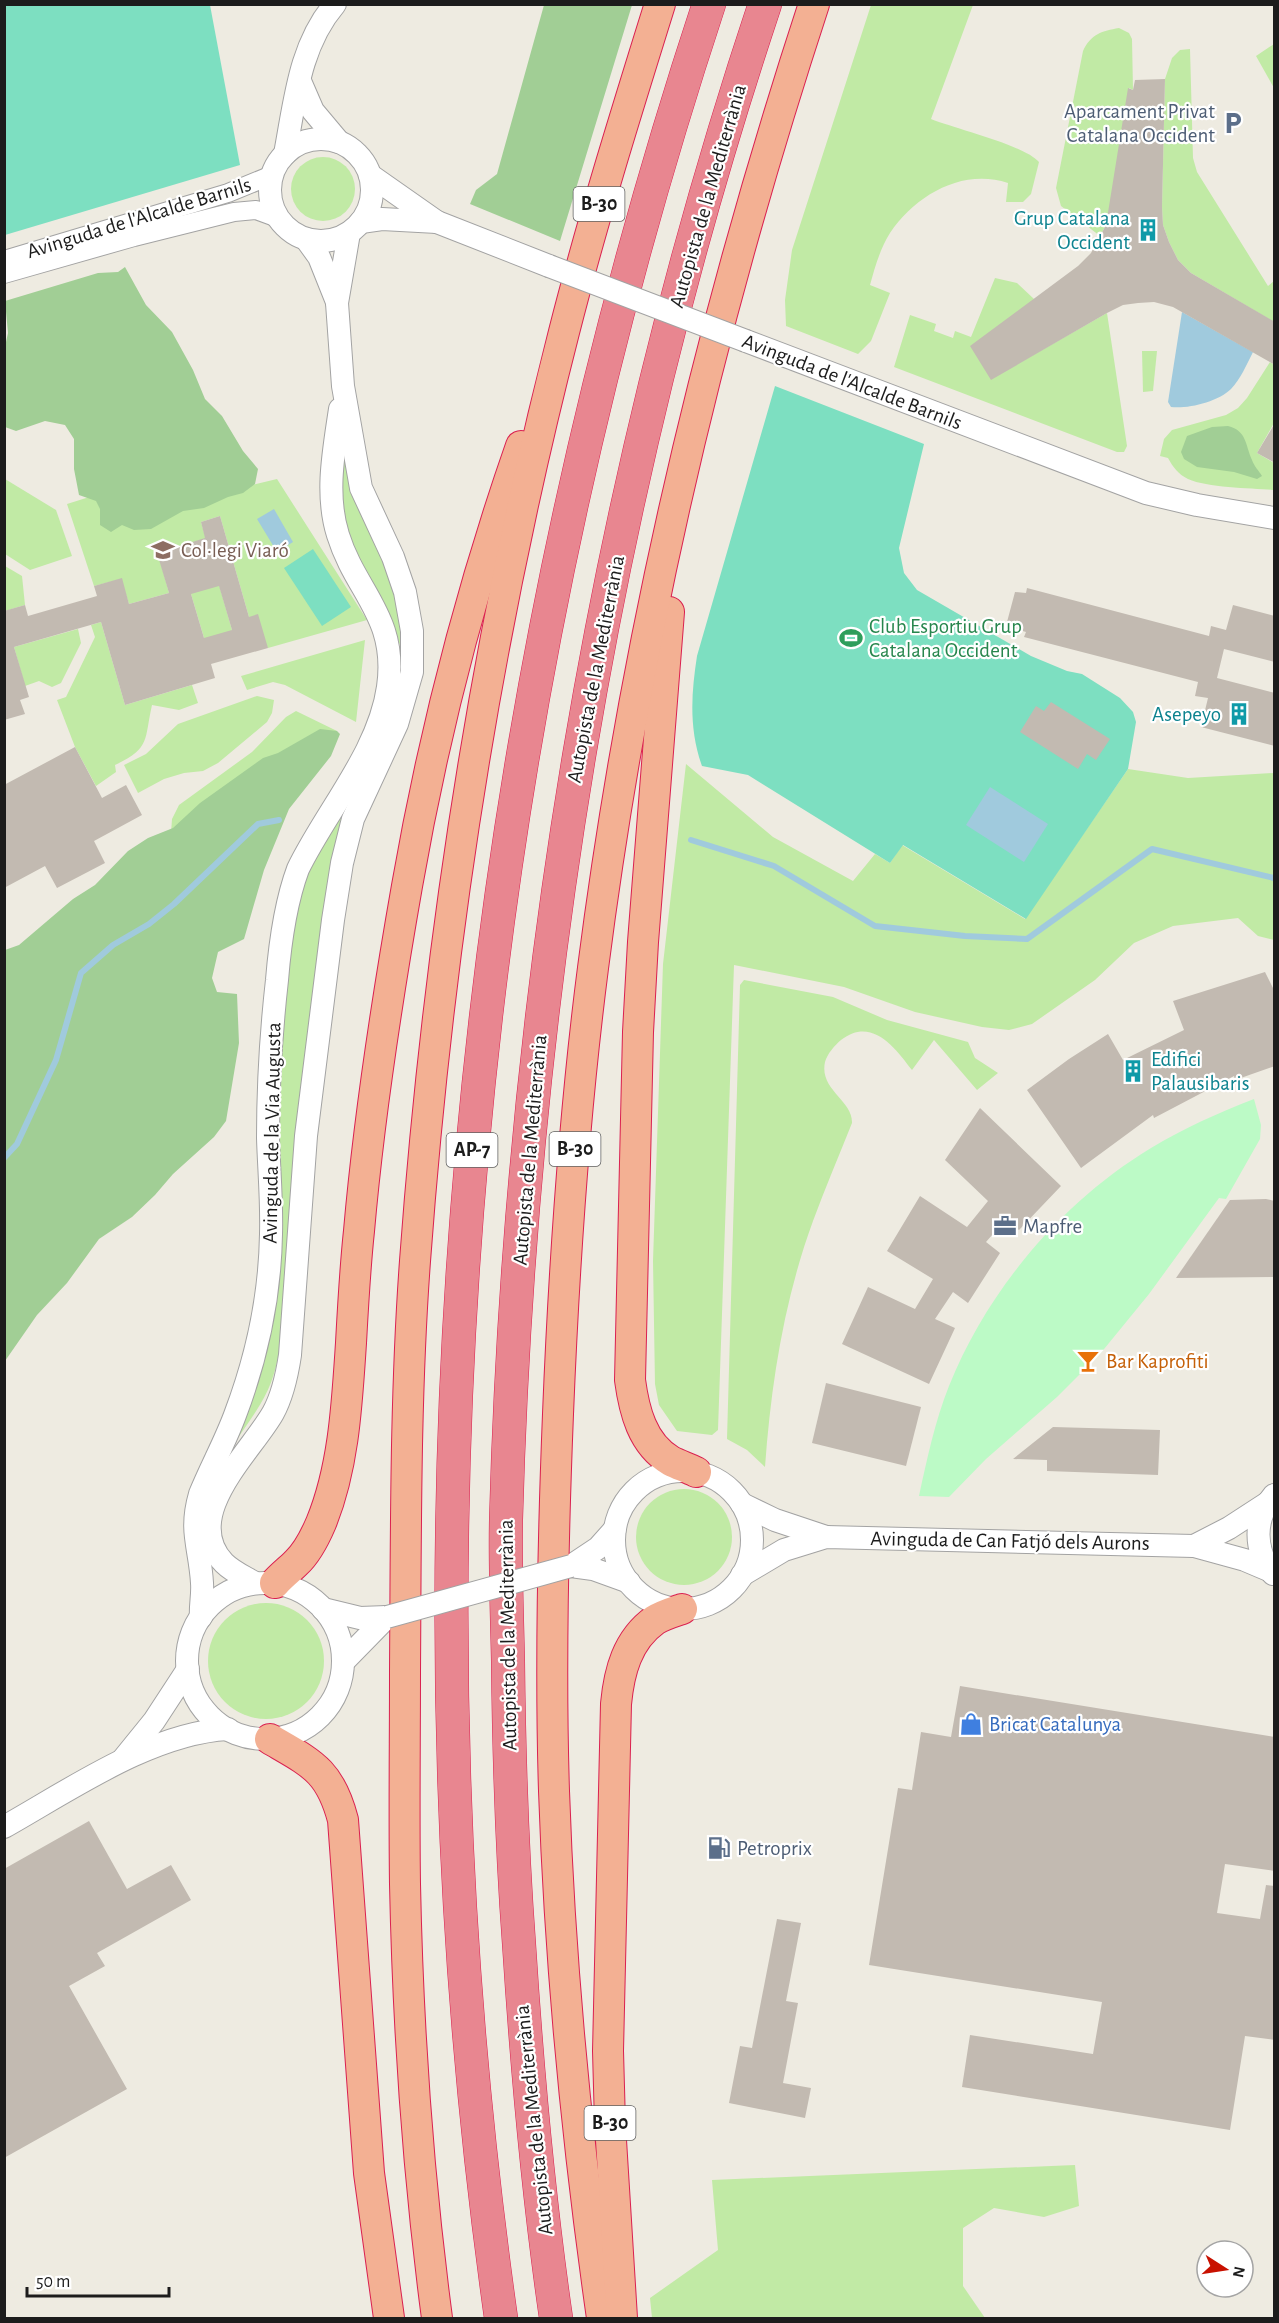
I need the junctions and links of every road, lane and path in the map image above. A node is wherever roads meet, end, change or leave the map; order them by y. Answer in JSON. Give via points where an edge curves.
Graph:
{"nodes":[{"id":1,"x":335,"y":4,"type":"edge"},
{"id":2,"x":660,"y":4,"type":"edge"},
{"id":3,"x":709,"y":4,"type":"edge"},
{"id":4,"x":765,"y":4,"type":"edge"},
{"id":5,"x":814,"y":4,"type":"edge"},
{"id":6,"x":300,"y":81,"type":"junction"},
{"id":7,"x":339,"y":141,"type":"junction"},
{"id":8,"x":285,"y":154,"type":"junction"},
{"id":9,"x":272,"y":175,"type":"junction"},
{"id":10,"x":370,"y":175,"type":"junction"},
{"id":11,"x":278,"y":218,"type":"junction"},
{"id":12,"x":437,"y":222,"type":"junction"},
{"id":13,"x":355,"y":228,"type":"junction"},
{"id":14,"x":306,"y":239,"type":"junction"},
{"id":15,"x":4,"y":260,"type":"edge"},
{"id":16,"x":4,"y":274,"type":"edge"},
{"id":17,"x":337,"y":303,"type":"junction"},
{"id":18,"x":720,"y":315,"type":"junction"},
{"id":19,"x":564,"y":333,"type":"junction"},
{"id":20,"x":343,"y":386,"type":"junction"},
{"id":21,"x":1275,"y":518,"type":"edge"},
{"id":22,"x":696,"y":1472,"type":"junction"},
{"id":23,"x":1272,"y":1499,"type":"edge"},
{"id":24,"x":742,"y":1504,"type":"junction"},
{"id":25,"x":615,"y":1529,"type":"junction"},
{"id":26,"x":826,"y":1537,"type":"junction"},
{"id":27,"x":1194,"y":1546,"type":"junction"},
{"id":28,"x":571,"y":1566,"type":"junction"},
{"id":29,"x":1273,"y":1573,"type":"edge"},
{"id":30,"x":742,"y":1575,"type":"junction"},
{"id":31,"x":629,"y":1582,"type":"junction"},
{"id":32,"x":265,"y":1583,"type":"junction"},
{"id":33,"x":323,"y":1609,"type":"junction"},
{"id":34,"x":682,"y":1609,"type":"junction"},
{"id":35,"x":201,"y":1617,"type":"junction"},
{"id":36,"x":387,"y":1617,"type":"junction"},
{"id":37,"x":343,"y":1662,"type":"junction"},
{"id":38,"x":188,"y":1669,"type":"junction"},
{"id":39,"x":228,"y":1729,"type":"junction"},
{"id":40,"x":270,"y":1738,"type":"junction"},
{"id":41,"x":122,"y":1760,"type":"junction"},
{"id":42,"x":4,"y":1827,"type":"edge"},
{"id":43,"x":389,"y":2319,"type":"edge"},
{"id":44,"x":437,"y":2319,"type":"edge"},
{"id":45,"x":501,"y":2319,"type":"edge"},
{"id":46,"x":556,"y":2319,"type":"edge"},
{"id":47,"x":602,"y":2319,"type":"edge"},
{"id":48,"x":622,"y":2319,"type":"edge"}],
"edges":[{"from":1,"to":6,"type":"street","via":[[306,51]]},
{"from":2,"to":19,"type":"highway","number":"B-30"},
{"from":3,"to":45,"type":"highway","number":"AP-7","via":[[632,263],[565,540],[521,766],[471,1155],[454,1449],[454,1733],[466,1990]]},
{"from":4,"to":46,"type":"highway","name":"Autopista de la Mediterrània","number":"AP-7","via":[[694,240],[614,570],[563,854],[539,1044],[521,1235],[506,1525],[513,1864],[529,2094]]},
{"from":5,"to":18,"type":"highway","number":"B-30"},
{"from":6,"to":7,"type":"street","via":[[313,111]]},
{"from":6,"to":8,"type":"street"},
{"from":7,"to":8,"type":"street","via":[[310,140]]},
{"from":7,"to":10,"type":"street","via":[[358,154]]},
{"from":8,"to":9,"type":"street"},
{"from":9,"to":11,"type":"street","via":[[270,197]]},
{"from":9,"to":15,"type":"street","name":"Avinguda de l'Alcalde Barnils","via":[[228,193]]},
{"from":10,"to":12,"type":"street","name":"Avinguda de l'Alcalde Barnils"},
{"from":10,"to":13,"type":"street","via":[[372,200]]},
{"from":11,"to":14,"type":"street","via":[[290,231]]},
{"from":11,"to":16,"type":"street","name":"Avinguda de l'Alcalde Barnils","via":[[256,210],[234,212]]},
{"from":12,"to":13,"type":"street","name":"Avinguda de l'Alcalde Barnils","via":[[382,219]]},
{"from":12,"to":21,"type":"street","name":"Avinguda de l'Alcalde Barnils","bridge":true,"via":[[1137,490]]},
{"from":13,"to":14,"type":"street","via":[[328,241]]},
{"from":13,"to":17,"type":"street","name":"Avinguda de la Via Augusta"},
{"from":14,"to":17,"type":"street","name":"Avinguda de la Via Augusta","via":[[319,257]]},
{"from":17,"to":20,"type":"street","name":"Avinguda de la Via Augusta"},
{"from":18,"to":22,"type":"highway","number":"B-30","via":[[672,591],[663,676],[642,953],[629,1354],[638,1421],[663,1455]]},
{"from":18,"to":47,"type":"highway","number":"B-30","via":[[660,572],[610,846],[579,1100],[562,1320],[553,1581],[554,1788],[567,2014]]},
{"from":19,"to":32,"type":"highway","via":[[501,504],[470,606],[422,808],[369,1135],[347,1404],[330,1493],[312,1543],[297,1563]]},
{"from":19,"to":44,"type":"highway","number":"B-30","via":[[501,611],[472,780],[430,1086],[415,1268],[405,1545],[405,1886],[415,2098]]},
{"from":20,"to":32,"type":"street","name":"Avinguda de la Via Augusta","via":[[361,488],[405,592],[412,631],[412,672],[397,724],[353,819],[342,863],[306,1136],[286,1376],[274,1411],[220,1491],[210,1523],[211,1540],[224,1563]]},
{"from":20,"to":35,"type":"street","name":"Avinguda de la Via Augusta","via":[[333,454],[333,510],[344,552],[389,643],[388,688],[383,710],[354,773],[298,869],[284,922],[270,1050],[271,1233],[267,1284],[248,1379],[196,1507]]},
{"from":22,"to":24,"type":"street","via":[[725,1485]]},
{"from":22,"to":25,"type":"street","via":[[670,1472],[646,1481],[628,1499]]},
{"from":23,"to":27,"type":"street","name":"Avinguda de Can Fatjó dels Aurons"},
{"from":23,"to":29,"type":"street","via":[[1262,1515],[1258,1539],[1262,1556]]},
{"from":24,"to":26,"type":"street","name":"Avinguda de Can Fatjó dels Aurons"},
{"from":24,"to":30,"type":"street","via":[[752,1542]]},
{"from":25,"to":28,"type":"street","via":[[598,1548]]},
{"from":25,"to":31,"type":"street","via":[[618,1560]]},
{"from":26,"to":27,"type":"street","name":"Avinguda de Can Fatjó dels Aurons"},
{"from":26,"to":30,"type":"street","name":"Avinguda de Can Fatjó dels Aurons","via":[[784,1550]]},
{"from":27,"to":29,"type":"street","name":"Avinguda de Can Fatjó dels Aurons","via":[[1245,1560]]},
{"from":28,"to":31,"type":"street"},
{"from":28,"to":36,"type":"street","bridge":true},
{"from":30,"to":34,"type":"street","via":[[716,1600]]},
{"from":31,"to":34,"type":"street","via":[[655,1603]]},
{"from":32,"to":33,"type":"street","via":[[301,1592]]},
{"from":32,"to":35,"type":"street","via":[[238,1588],[222,1596]]},
{"from":33,"to":36,"type":"street","via":[[360,1618]]},
{"from":33,"to":37,"type":"street","via":[[338,1633]]},
{"from":34,"to":48,"type":"highway","number":"B-30","via":[[656,1619],[632,1645],[622,1662],[616,1704],[609,2051],[612,2177]]},
{"from":35,"to":38,"type":"street","via":[[191,1638]]},
{"from":36,"to":37,"type":"street"},
{"from":37,"to":40,"type":"street","via":[[337,1690],[321,1714],[298,1731]]},
{"from":38,"to":39,"type":"street","via":[[194,1693],[203,1708]]},
{"from":38,"to":41,"type":"street","via":[[154,1721]]},
{"from":39,"to":40,"type":"street","via":[[248,1737]]},
{"from":39,"to":41,"type":"street","via":[[202,1730]]},
{"from":40,"to":43,"type":"highway","via":[[321,1773],[332,1787],[343,1820],[369,2173]]},
{"from":41,"to":42,"type":"street"}]}
